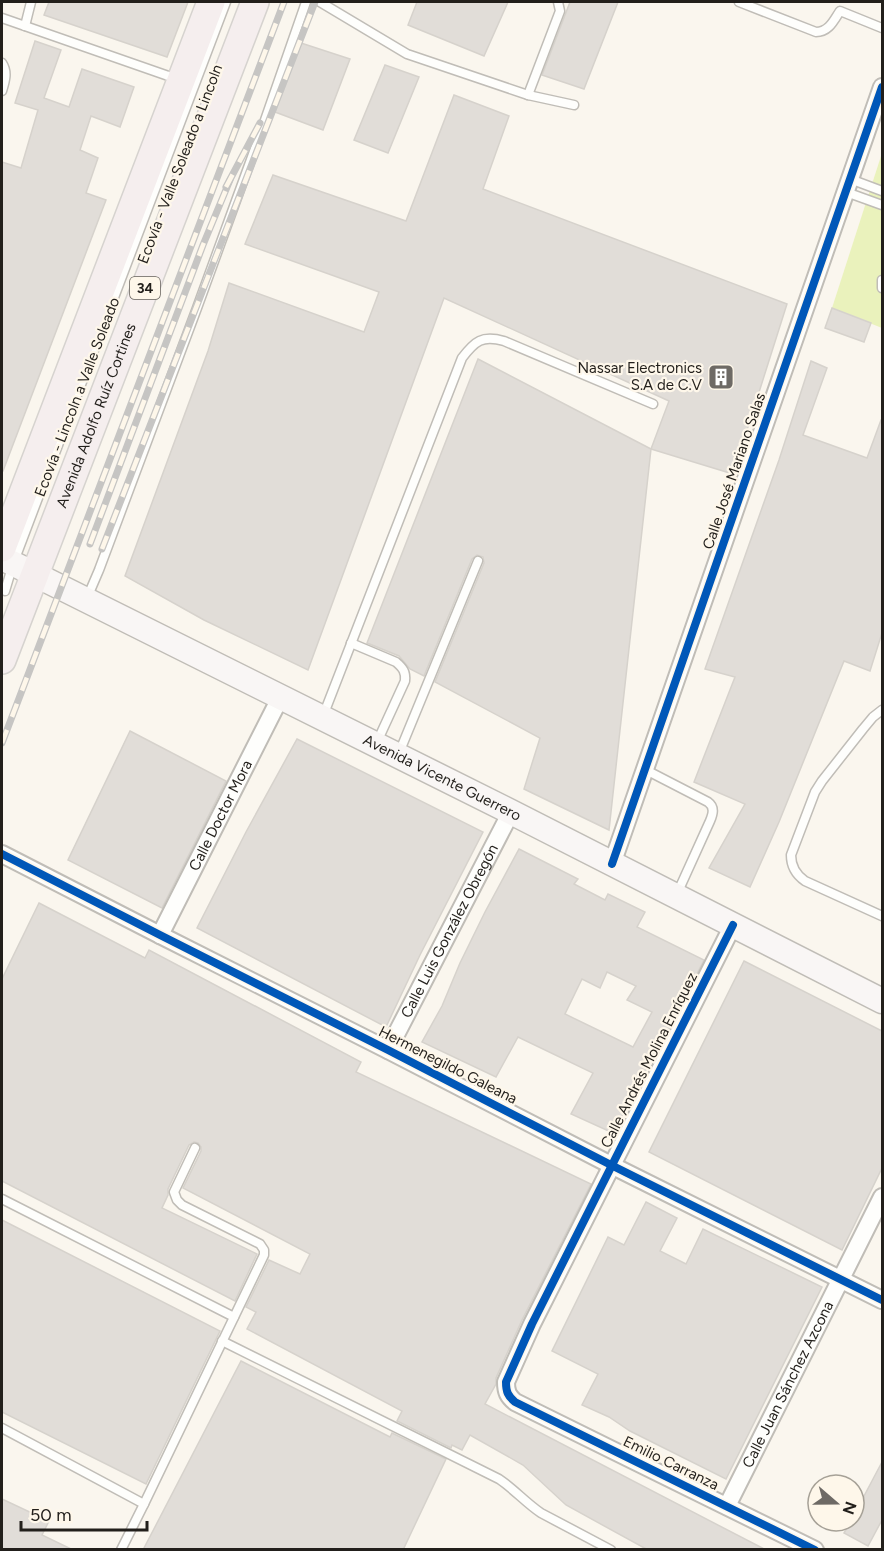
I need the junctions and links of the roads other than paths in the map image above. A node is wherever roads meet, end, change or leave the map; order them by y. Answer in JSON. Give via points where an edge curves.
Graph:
{"nodes":[{"id":1,"x":31,"y":2,"type":"edge"},
{"id":2,"x":211,"y":2,"type":"edge"},
{"id":3,"x":226,"y":2,"type":"edge"},
{"id":4,"x":255,"y":2,"type":"edge"},
{"id":5,"x":306,"y":2,"type":"edge"},
{"id":6,"x":320,"y":2,"type":"edge"},
{"id":7,"x":558,"y":2,"type":"edge"},
{"id":8,"x":739,"y":2,"type":"edge"},
{"id":9,"x":836,"y":2,"type":"edge"},
{"id":10,"x":840,"y":11,"type":"junction"},
{"id":11,"x":2,"y":18,"type":"edge"},
{"id":12,"x":25,"y":26,"type":"junction"},
{"id":13,"x":882,"y":28,"type":"edge"},
{"id":14,"x":2,"y":63,"type":"edge"},
{"id":15,"x":181,"y":80,"type":"junction"},
{"id":16,"x":882,"y":87,"type":"edge"},
{"id":17,"x":2,"y":91,"type":"edge"},
{"id":18,"x":528,"y":95,"type":"junction"},
{"id":19,"x":574,"y":105,"type":"dead end"},
{"id":20,"x":848,"y":186,"type":"junction"},
{"id":21,"x":882,"y":191,"type":"edge"},
{"id":22,"x":882,"y":205,"type":"edge"},
{"id":23,"x":882,"y":280,"type":"edge"},
{"id":24,"x":882,"y":288,"type":"edge"},
{"id":25,"x":653,"y":404,"type":"dead end"},
{"id":26,"x":478,"y":561,"type":"dead end"},
{"id":27,"x":18,"y":564,"type":"edge"},
{"id":28,"x":4,"y":591,"type":"dead end"},
{"id":29,"x":87,"y":600,"type":"junction"},
{"id":30,"x":351,"y":643,"type":"junction"},
{"id":31,"x":2,"y":660,"type":"edge"},
{"id":32,"x":280,"y":698,"type":"junction"},
{"id":33,"x":882,"y":710,"type":"edge"},
{"id":34,"x":322,"y":719,"type":"junction"},
{"id":35,"x":376,"y":746,"type":"junction"},
{"id":36,"x":397,"y":756,"type":"junction"},
{"id":37,"x":644,"y":769,"type":"junction"},
{"id":38,"x":511,"y":812,"type":"junction"},
{"id":39,"x":2,"y":854,"type":"edge"},
{"id":40,"x":612,"y":864,"type":"junction"},
{"id":41,"x":676,"y":896,"type":"junction"},
{"id":42,"x":882,"y":916,"type":"edge"},
{"id":43,"x":733,"y":925,"type":"junction"},
{"id":44,"x":160,"y":935,"type":"junction"},
{"id":45,"x":882,"y":1001,"type":"edge"},
{"id":46,"x":388,"y":1050,"type":"junction"},
{"id":47,"x":195,"y":1148,"type":"dead end"},
{"id":48,"x":611,"y":1165,"type":"junction"},
{"id":49,"x":882,"y":1197,"type":"edge"},
{"id":50,"x":2,"y":1199,"type":"edge"},
{"id":51,"x":840,"y":1279,"type":"junction"},
{"id":52,"x":882,"y":1300,"type":"edge"},
{"id":53,"x":234,"y":1317,"type":"junction"},
{"id":54,"x":222,"y":1341,"type":"junction"},
{"id":55,"x":515,"y":1402,"type":"joint"},
{"id":56,"x":2,"y":1428,"type":"edge"},
{"id":57,"x":144,"y":1504,"type":"junction"},
{"id":58,"x":727,"y":1506,"type":"junction"},
{"id":59,"x":610,"y":1549,"type":"edge"},
{"id":60,"x":121,"y":1550,"type":"edge"},
{"id":61,"x":814,"y":1550,"type":"edge"}],
"edges":[{"from":1,"to":12,"type":"lane"},
{"from":2,"to":15,"type":"main road","name":"Avenida Adolfo Ruíz Cortines","number":"34"},
{"from":3,"to":27,"type":"lane","name":"Ecovía - Lincoln a Valle Soleado"},
{"from":4,"to":27,"type":"main road","name":"Avenida Adolfo Ruíz Cortines","number":"34"},
{"from":5,"to":29,"type":"lane","via":[[206,286]]},
{"from":6,"to":18,"type":"lane","via":[[407,54]]},
{"from":7,"to":18,"type":"lane","via":[[560,11]]},
{"from":8,"to":10,"type":"lane","via":[[816,32],[825,31]]},
{"from":9,"to":10,"type":"lane"},
{"from":10,"to":13,"type":"lane"},
{"from":11,"to":12,"type":"lane"},
{"from":12,"to":15,"type":"lane"},
{"from":14,"to":17,"type":"lane","via":[[6,72]]},
{"from":15,"to":27,"type":"main road","name":"Avenida Adolfo Ruíz Cortines","number":"34"},
{"from":16,"to":20,"type":"street","name":"Calle José Mariano Salas"},
{"from":18,"to":19,"type":"lane"},
{"from":20,"to":21,"type":"lane"},
{"from":20,"to":22,"type":"lane"},
{"from":20,"to":37,"type":"street","name":"Calle José Mariano Salas"},
{"from":23,"to":24,"type":"lane"},
{"from":25,"to":30,"type":"lane","via":[[504,340],[481,339],[471,346],[462,358]]},
{"from":26,"to":36,"type":"lane"},
{"from":27,"to":28,"type":"lane","name":"Ecovía - Lincoln a Valle Soleado"},
{"from":27,"to":29,"type":"main road","name":"Avenida Vicente Guerrero"},
{"from":27,"to":31,"type":"main road","name":"Avenida Adolfo Ruíz Cortines","number":"34"},
{"from":29,"to":32,"type":"main road","name":"Avenida Vicente Guerrero"},
{"from":30,"to":34,"type":"lane"},
{"from":30,"to":35,"type":"lane","via":[[396,662],[406,674]]},
{"from":32,"to":34,"type":"main road","name":"Avenida Vicente Guerrero"},
{"from":32,"to":44,"type":"street","name":"Calle Doctor Mora"},
{"from":33,"to":42,"type":"lane","via":[[815,792],[791,855],[797,876]]},
{"from":34,"to":35,"type":"main road","name":"Avenida Vicente Guerrero"},
{"from":35,"to":36,"type":"main road","name":"Avenida Vicente Guerrero"},
{"from":36,"to":38,"type":"main road","name":"Avenida Vicente Guerrero"},
{"from":37,"to":40,"type":"street","name":"Calle José Mariano Salas"},
{"from":37,"to":41,"type":"lane","via":[[708,802],[713,810]]},
{"from":38,"to":40,"type":"main road","name":"Avenida Vicente Guerrero"},
{"from":38,"to":46,"type":"street","name":"Calle Luis González Obregón"},
{"from":39,"to":44,"type":"street","name":"Hermenegildo Galeana"},
{"from":40,"to":41,"type":"main road","name":"Avenida Vicente Guerrero"},
{"from":41,"to":43,"type":"main road","name":"Avenida Vicente Guerrero"},
{"from":43,"to":45,"type":"main road","name":"Avenida Vicente Guerrero"},
{"from":43,"to":48,"type":"street","name":"Calle Andrés Molina Enríquez"},
{"from":44,"to":46,"type":"street","name":"Hermenegildo Galeana"},
{"from":46,"to":48,"type":"street","name":"Hermenegildo Galeana"},
{"from":47,"to":53,"type":"lane","via":[[174,1192],[177,1200],[260,1244],[264,1250]]},
{"from":48,"to":51,"type":"street","name":"Hermenegildo Galeana"},
{"from":48,"to":55,"type":"street","name":"Calle Andrés Molina Enríquez","via":[[506,1382],[508,1396]]},
{"from":49,"to":51,"type":"street","name":"Calle Juan Sánchez Azcona"},
{"from":50,"to":53,"type":"lane"},
{"from":51,"to":52,"type":"street","name":"Hermenegildo Galeana"},
{"from":51,"to":58,"type":"street","name":"Calle Juan Sánchez Azcona"},
{"from":53,"to":54,"type":"lane"},
{"from":54,"to":57,"type":"lane"},
{"from":54,"to":59,"type":"lane","via":[[499,1479],[531,1507]]},
{"from":55,"to":58,"type":"street","name":"Emilio Carranza"},
{"from":56,"to":57,"type":"lane"},
{"from":57,"to":60,"type":"lane"},
{"from":58,"to":61,"type":"street","name":"Emilio Carranza"}]}
